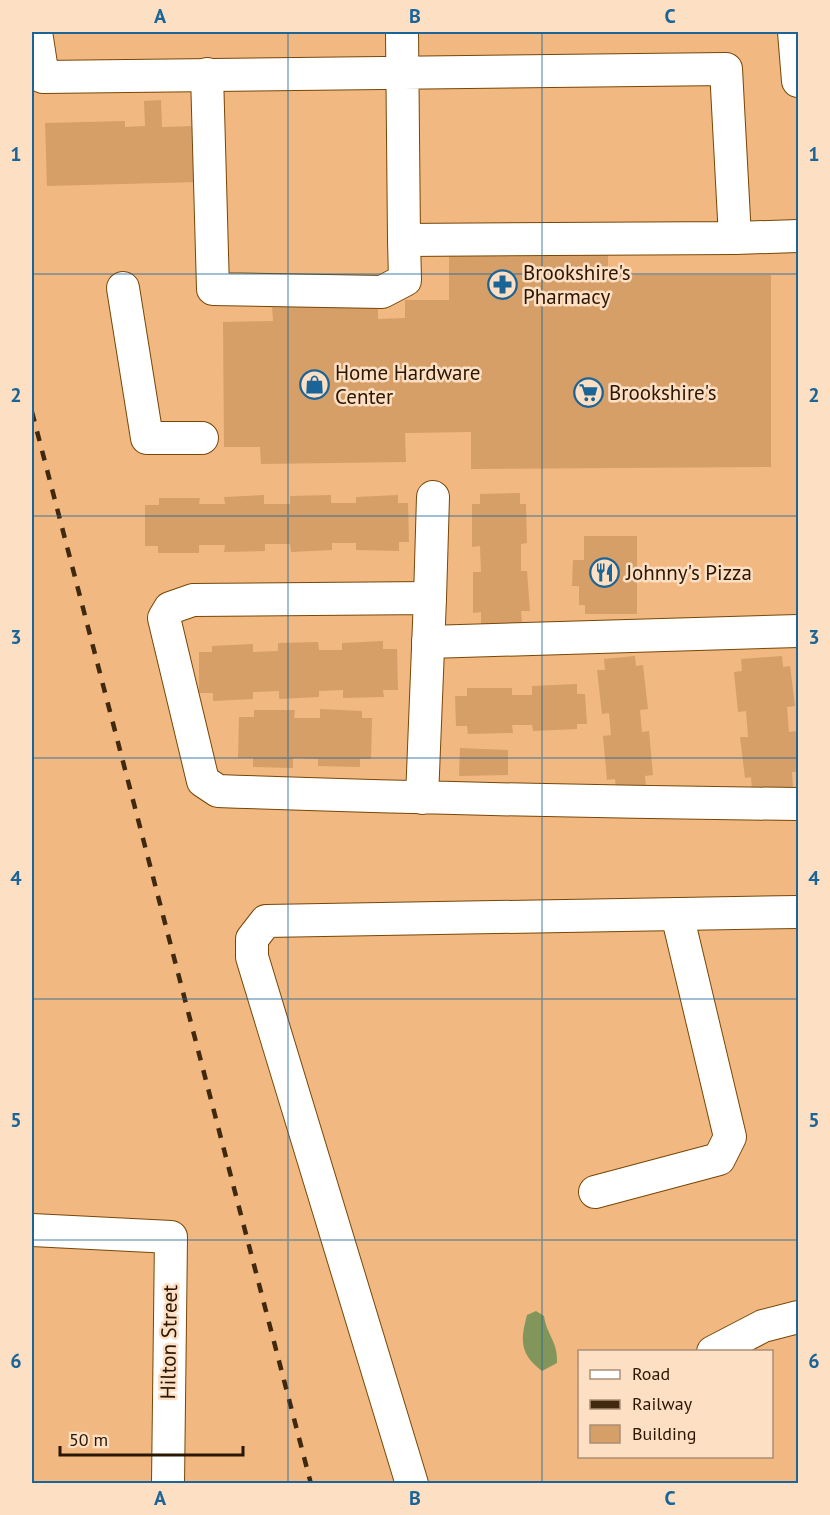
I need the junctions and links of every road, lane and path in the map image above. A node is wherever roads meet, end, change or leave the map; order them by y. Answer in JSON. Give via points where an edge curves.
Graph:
{"nodes":[{"id":1,"x":36,"y":32,"type":"edge"},
{"id":2,"x":402,"y":32,"type":"edge"},
{"id":3,"x":794,"y":32,"type":"edge"},
{"id":4,"x":403,"y":72,"type":"junction"},
{"id":5,"x":207,"y":74,"type":"junction"},
{"id":6,"x":798,"y":81,"type":"edge"},
{"id":7,"x":798,"y":236,"type":"edge"},
{"id":8,"x":735,"y":238,"type":"junction"},
{"id":9,"x":405,"y":240,"type":"junction"},
{"id":10,"x":123,"y":288,"type":"dead end"},
{"id":11,"x":202,"y":438,"type":"dead end"},
{"id":12,"x":434,"y":497,"type":"dead end"},
{"id":13,"x":430,"y":598,"type":"junction"},
{"id":14,"x":798,"y":632,"type":"edge"},
{"id":15,"x":428,"y":642,"type":"junction"},
{"id":16,"x":422,"y":798,"type":"junction"},
{"id":17,"x":798,"y":804,"type":"edge"},
{"id":18,"x":798,"y":912,"type":"edge"},
{"id":19,"x":677,"y":914,"type":"junction"},
{"id":20,"x":595,"y":1192,"type":"dead end"},
{"id":21,"x":32,"y":1230,"type":"edge"},
{"id":22,"x":798,"y":1317,"type":"edge"},
{"id":23,"x":717,"y":1350,"type":"edge"},
{"id":24,"x":168,"y":1484,"type":"edge"},
{"id":25,"x":412,"y":1484,"type":"edge"}],
"edges":[{"from":1,"to":5,"type":"street","via":[[43,77]]},
{"from":2,"to":4,"type":"street"},
{"from":3,"to":6,"type":"street"},
{"from":4,"to":5,"type":"street"},
{"from":4,"to":8,"type":"street","via":[[726,69]]},
{"from":4,"to":9,"type":"street"},
{"from":5,"to":9,"type":"street","via":[[213,289],[382,292],[405,280]]},
{"from":7,"to":8,"type":"street"},
{"from":8,"to":9,"type":"street"},
{"from":10,"to":11,"type":"street","via":[[147,438]]},
{"from":12,"to":13,"type":"street"},
{"from":13,"to":15,"type":"street"},
{"from":13,"to":16,"type":"street","via":[[193,600],[170,608],[164,618],[203,780],[218,791]]},
{"from":14,"to":15,"type":"street"},
{"from":15,"to":16,"type":"street"},
{"from":16,"to":17,"type":"street"},
{"from":18,"to":19,"type":"street"},
{"from":19,"to":20,"type":"street","via":[[730,1137],[719,1159]]},
{"from":19,"to":25,"type":"street","via":[[266,921],[252,939],[252,957]]},
{"from":21,"to":24,"type":"street","name":"Hilton Street","via":[[171,1237]]},
{"from":22,"to":23,"type":"street","via":[[763,1326]]}]}
